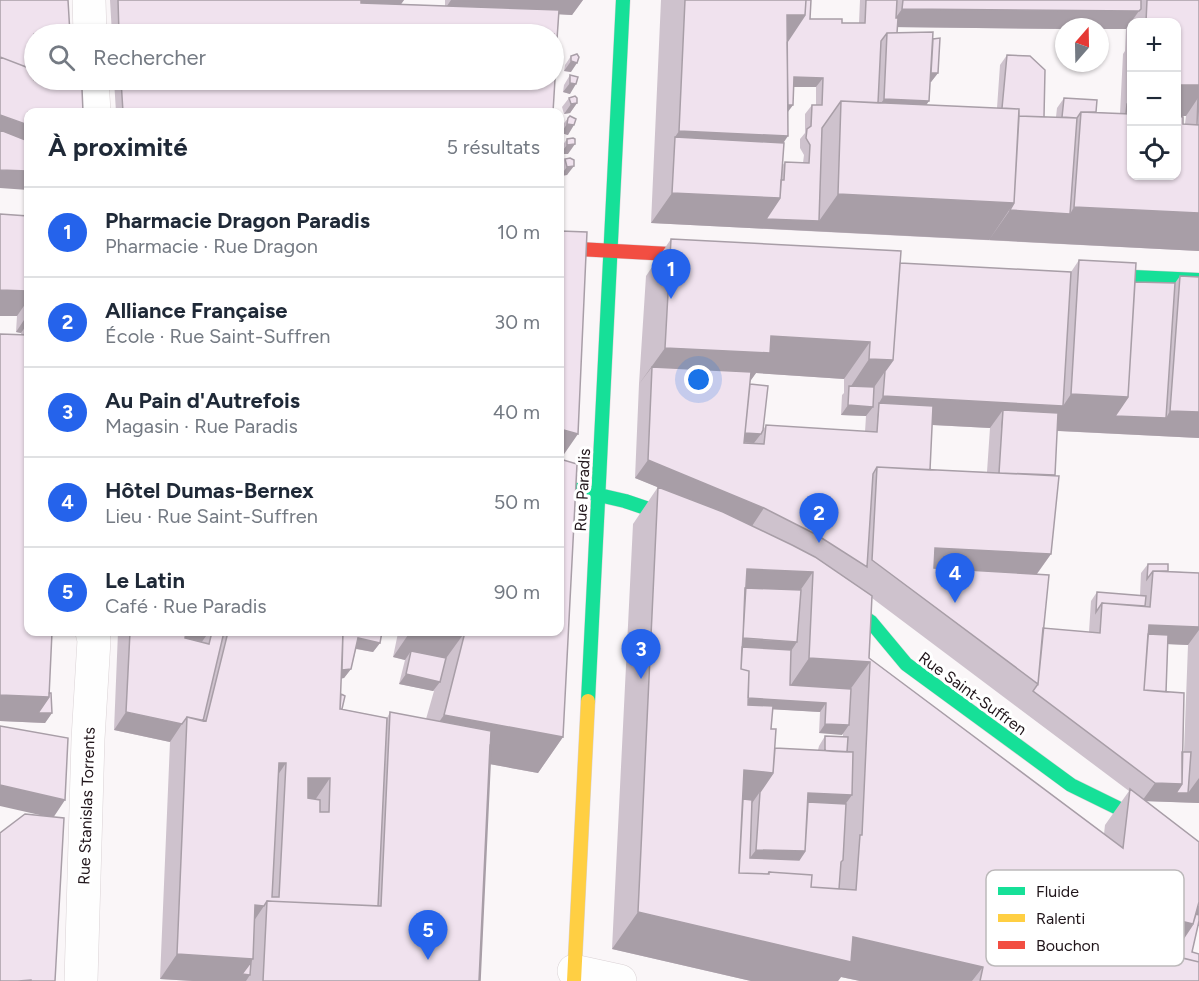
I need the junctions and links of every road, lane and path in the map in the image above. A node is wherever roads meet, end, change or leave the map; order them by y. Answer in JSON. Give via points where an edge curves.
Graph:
{"nodes":[{"id":1,"x":89,"y":0,"type":"edge"},
{"id":2,"x":623,"y":0,"type":"edge"},
{"id":3,"x":90,"y":24,"type":"edge"},
{"id":4,"x":93,"y":90,"type":"edge"},
{"id":5,"x":94,"y":108,"type":"edge"},
{"id":6,"x":564,"y":248,"type":"edge"},
{"id":7,"x":612,"y":252,"type":"junction"},
{"id":8,"x":720,"y":257,"type":"edge"},
{"id":9,"x":1079,"y":274,"type":"edge"},
{"id":10,"x":1199,"y":280,"type":"edge"},
{"id":11,"x":564,"y":487,"type":"edge"},
{"id":12,"x":599,"y":494,"type":"junction"},
{"id":13,"x":703,"y":528,"type":"edge"},
{"id":14,"x":825,"y":590,"type":"edge"},
{"id":15,"x":93,"y":636,"type":"edge"},
{"id":16,"x":1199,"y":866,"type":"edge"},
{"id":17,"x":574,"y":976,"type":"edge"},
{"id":18,"x":81,"y":981,"type":"edge"},
{"id":19,"x":620,"y":981,"type":"edge"}],
"edges":[{"from":1,"to":3,"type":"street"},
{"from":2,"to":7,"type":"main road","name":"Rue Paradis"},
{"from":4,"to":5,"type":"street"},
{"from":6,"to":7,"type":"main road"},
{"from":7,"to":8,"type":"main road"},
{"from":7,"to":12,"type":"main road","name":"Rue Paradis"},
{"from":9,"to":10,"type":"main road"},
{"from":11,"to":12,"type":"main road"},
{"from":12,"to":13,"type":"main road","via":[[650,507]]},
{"from":12,"to":17,"type":"main road","name":"Rue Paradis"},
{"from":14,"to":16,"type":"main road","name":"Rue Saint-Suffren","via":[[871,622],[906,664],[1071,785],[1128,813]]},
{"from":15,"to":18,"type":"street","name":"Rue Stanislas Torrents"},
{"from":17,"to":19,"type":"street"}]}
